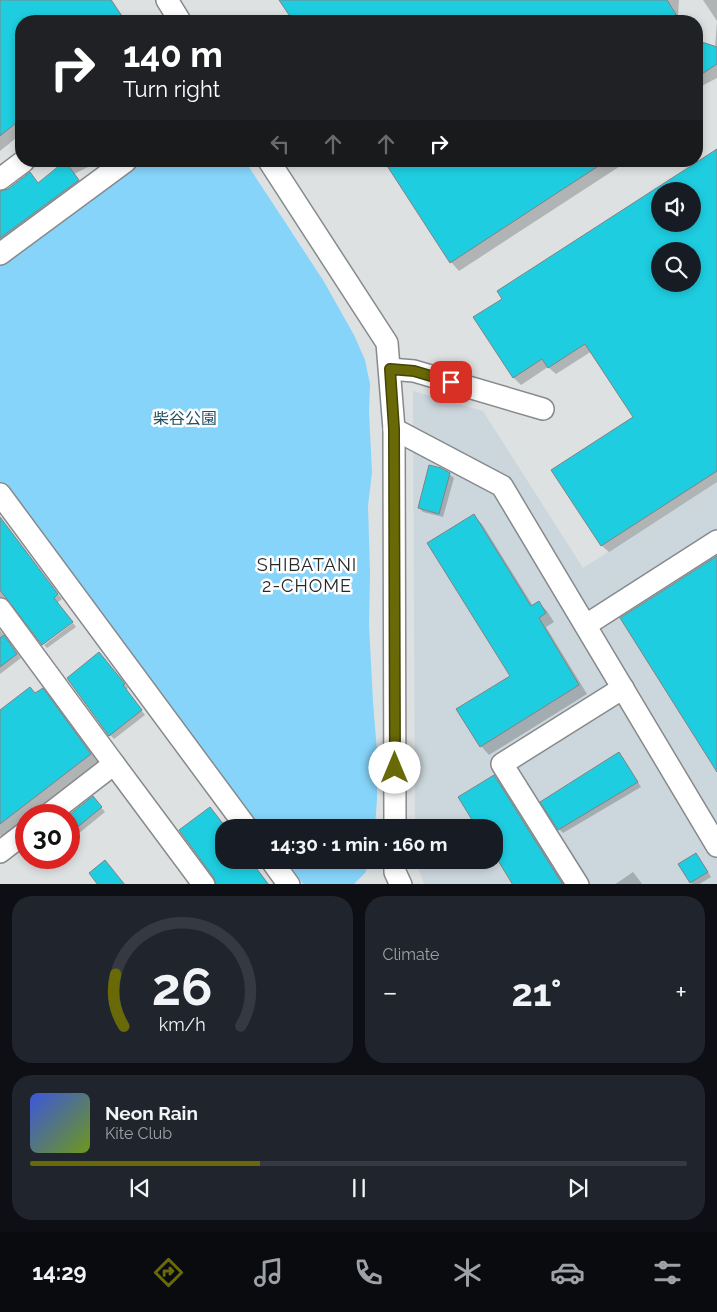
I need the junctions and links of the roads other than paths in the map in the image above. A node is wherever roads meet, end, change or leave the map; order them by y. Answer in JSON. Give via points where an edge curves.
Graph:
{"nodes":[{"id":1,"x":167,"y":0,"type":"edge"},
{"id":2,"x":176,"y":15,"type":"edge"},
{"id":3,"x":16,"y":167,"type":"edge"},
{"id":4,"x":118,"y":167,"type":"edge"},
{"id":5,"x":273,"y":167,"type":"edge"},
{"id":6,"x":0,"y":179,"type":"edge"},
{"id":7,"x":0,"y":254,"type":"edge"},
{"id":8,"x":390,"y":369,"type":"junction"},
{"id":9,"x":543,"y":409,"type":"dead end"},
{"id":10,"x":394,"y":429,"type":"junction"},
{"id":11,"x":0,"y":494,"type":"edge"},
{"id":12,"x":717,"y":541,"type":"edge"},
{"id":13,"x":0,"y":609,"type":"edge"},
{"id":14,"x":586,"y":626,"type":"junction"},
{"id":15,"x":623,"y":688,"type":"junction"},
{"id":16,"x":114,"y":764,"type":"junction"},
{"id":17,"x":62,"y":804,"type":"edge"},
{"id":18,"x":240,"y":819,"type":"edge"},
{"id":19,"x":395,"y":819,"type":"edge"},
{"id":20,"x":15,"y":840,"type":"edge"},
{"id":21,"x":717,"y":846,"type":"edge"},
{"id":22,"x":0,"y":852,"type":"edge"},
{"id":23,"x":278,"y":869,"type":"edge"},
{"id":24,"x":396,"y":869,"type":"edge"},
{"id":25,"x":204,"y":884,"type":"edge"},
{"id":26,"x":289,"y":884,"type":"edge"},
{"id":27,"x":401,"y":884,"type":"edge"},
{"id":28,"x":578,"y":884,"type":"edge"}],
"edges":[{"from":1,"to":2,"type":"street"},
{"from":3,"to":6,"type":"street"},
{"from":4,"to":7,"type":"street"},
{"from":5,"to":8,"type":"street","via":[[387,343]]},
{"from":8,"to":9,"type":"street","via":[[414,371]]},
{"from":8,"to":10,"type":"street"},
{"from":10,"to":14,"type":"street","via":[[502,486]]},
{"from":10,"to":19,"type":"street"},
{"from":11,"to":18,"type":"street"},
{"from":12,"to":14,"type":"street"},
{"from":13,"to":16,"type":"street"},
{"from":14,"to":15,"type":"street"},
{"from":15,"to":21,"type":"street"},
{"from":15,"to":28,"type":"street","via":[[502,764]]},
{"from":16,"to":17,"type":"street"},
{"from":16,"to":25,"type":"street"},
{"from":20,"to":22,"type":"street"},
{"from":23,"to":26,"type":"street"},
{"from":24,"to":27,"type":"street"}]}
